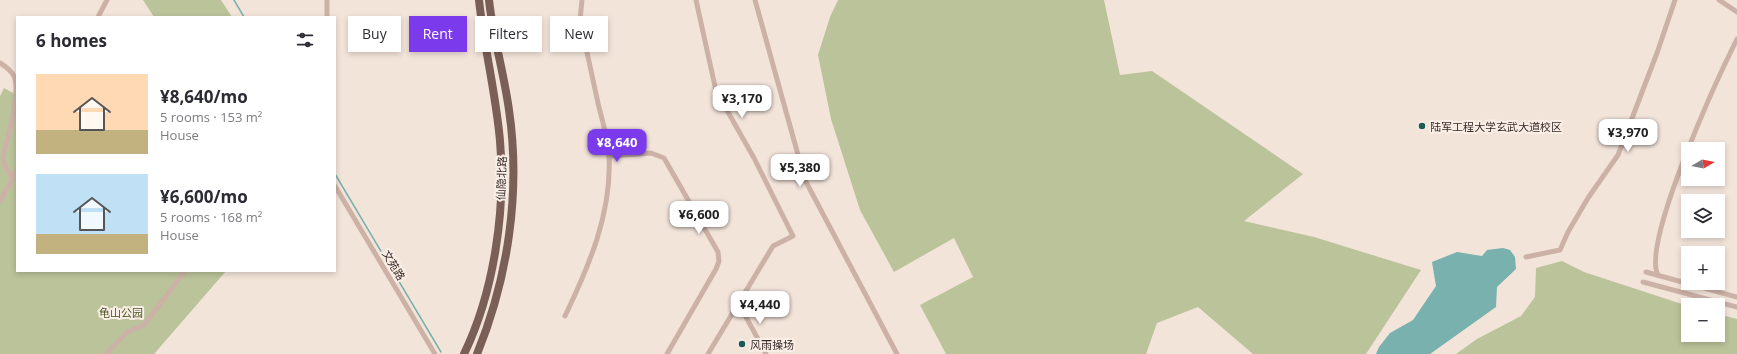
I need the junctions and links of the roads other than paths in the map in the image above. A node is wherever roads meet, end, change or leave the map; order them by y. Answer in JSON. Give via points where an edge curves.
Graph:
{"nodes":[{"id":1,"x":107,"y":0,"type":"edge"},
{"id":2,"x":327,"y":0,"type":"edge"},
{"id":3,"x":479,"y":0,"type":"edge"},
{"id":4,"x":489,"y":0,"type":"edge"},
{"id":5,"x":582,"y":0,"type":"edge"},
{"id":6,"x":696,"y":0,"type":"edge"},
{"id":7,"x":755,"y":0,"type":"edge"},
{"id":8,"x":1675,"y":0,"type":"edge"},
{"id":9,"x":1719,"y":0,"type":"edge"},
{"id":10,"x":1737,"y":12,"type":"edge"},
{"id":11,"x":99,"y":16,"type":"edge"},
{"id":12,"x":327,"y":16,"type":"edge"},
{"id":13,"x":1737,"y":39,"type":"edge"},
{"id":14,"x":0,"y":63,"type":"edge"},
{"id":15,"x":609,"y":156,"type":"junction"},
{"id":16,"x":16,"y":173,"type":"edge"},
{"id":17,"x":13,"y":179,"type":"junction"},
{"id":18,"x":336,"y":188,"type":"edge"},
{"id":19,"x":0,"y":201,"type":"edge"},
{"id":20,"x":1526,"y":257,"type":"dead end"},
{"id":21,"x":184,"y":272,"type":"edge"},
{"id":22,"x":1646,"y":272,"type":"dead end"},
{"id":23,"x":1658,"y":275,"type":"junction"},
{"id":24,"x":1643,"y":282,"type":"dead end"},
{"id":25,"x":1737,"y":297,"type":"edge"},
{"id":26,"x":738,"y":304,"type":"junction"},
{"id":27,"x":1737,"y":307,"type":"edge"},
{"id":28,"x":565,"y":316,"type":"dead end"},
{"id":29,"x":106,"y":354,"type":"edge"},
{"id":30,"x":435,"y":354,"type":"edge"},
{"id":31,"x":464,"y":354,"type":"edge"},
{"id":32,"x":477,"y":354,"type":"edge"},
{"id":33,"x":667,"y":354,"type":"edge"},
{"id":34,"x":708,"y":354,"type":"edge"},
{"id":35,"x":766,"y":354,"type":"edge"},
{"id":36,"x":897,"y":354,"type":"edge"}],
"edges":[{"from":1,"to":11,"type":"street"},
{"from":2,"to":12,"type":"street"},
{"from":3,"to":31,"type":"main road","name":"仙隐北路","via":[[502,166],[497,244],[480,311]]},
{"from":4,"to":32,"type":"main road","name":"仙隐北路","via":[[509,110],[514,166],[502,279]]},
{"from":5,"to":15,"type":"street","via":[[580,20]]},
{"from":6,"to":26,"type":"street","via":[[716,91],[754,158],[793,236],[773,246]]},
{"from":7,"to":36,"type":"street","via":[[805,180]]},
{"from":8,"to":20,"type":"street","via":[[1658,53],[1618,155],[1588,198],[1560,250]]},
{"from":9,"to":10,"type":"street"},
{"from":13,"to":23,"type":"street","via":[[1690,142],[1672,194],[1656,254],[1655,270]]},
{"from":14,"to":17,"type":"street","via":[[14,76],[16,87],[3,156],[4,164]]},
{"from":15,"to":28,"type":"street","via":[[605,210],[595,246]]},
{"from":15,"to":33,"type":"street","via":[[651,152],[664,158],[718,252],[719,261],[716,269]]},
{"from":16,"to":17,"type":"street"},
{"from":17,"to":19,"type":"street"},
{"from":18,"to":30,"type":"street","name":"文苑路"},
{"from":21,"to":29,"type":"street","via":[[144,324],[127,332]]},
{"from":22,"to":23,"type":"street"},
{"from":23,"to":25,"type":"street"},
{"from":24,"to":27,"type":"street"},
{"from":26,"to":34,"type":"street"},
{"from":26,"to":35,"type":"street"}]}
